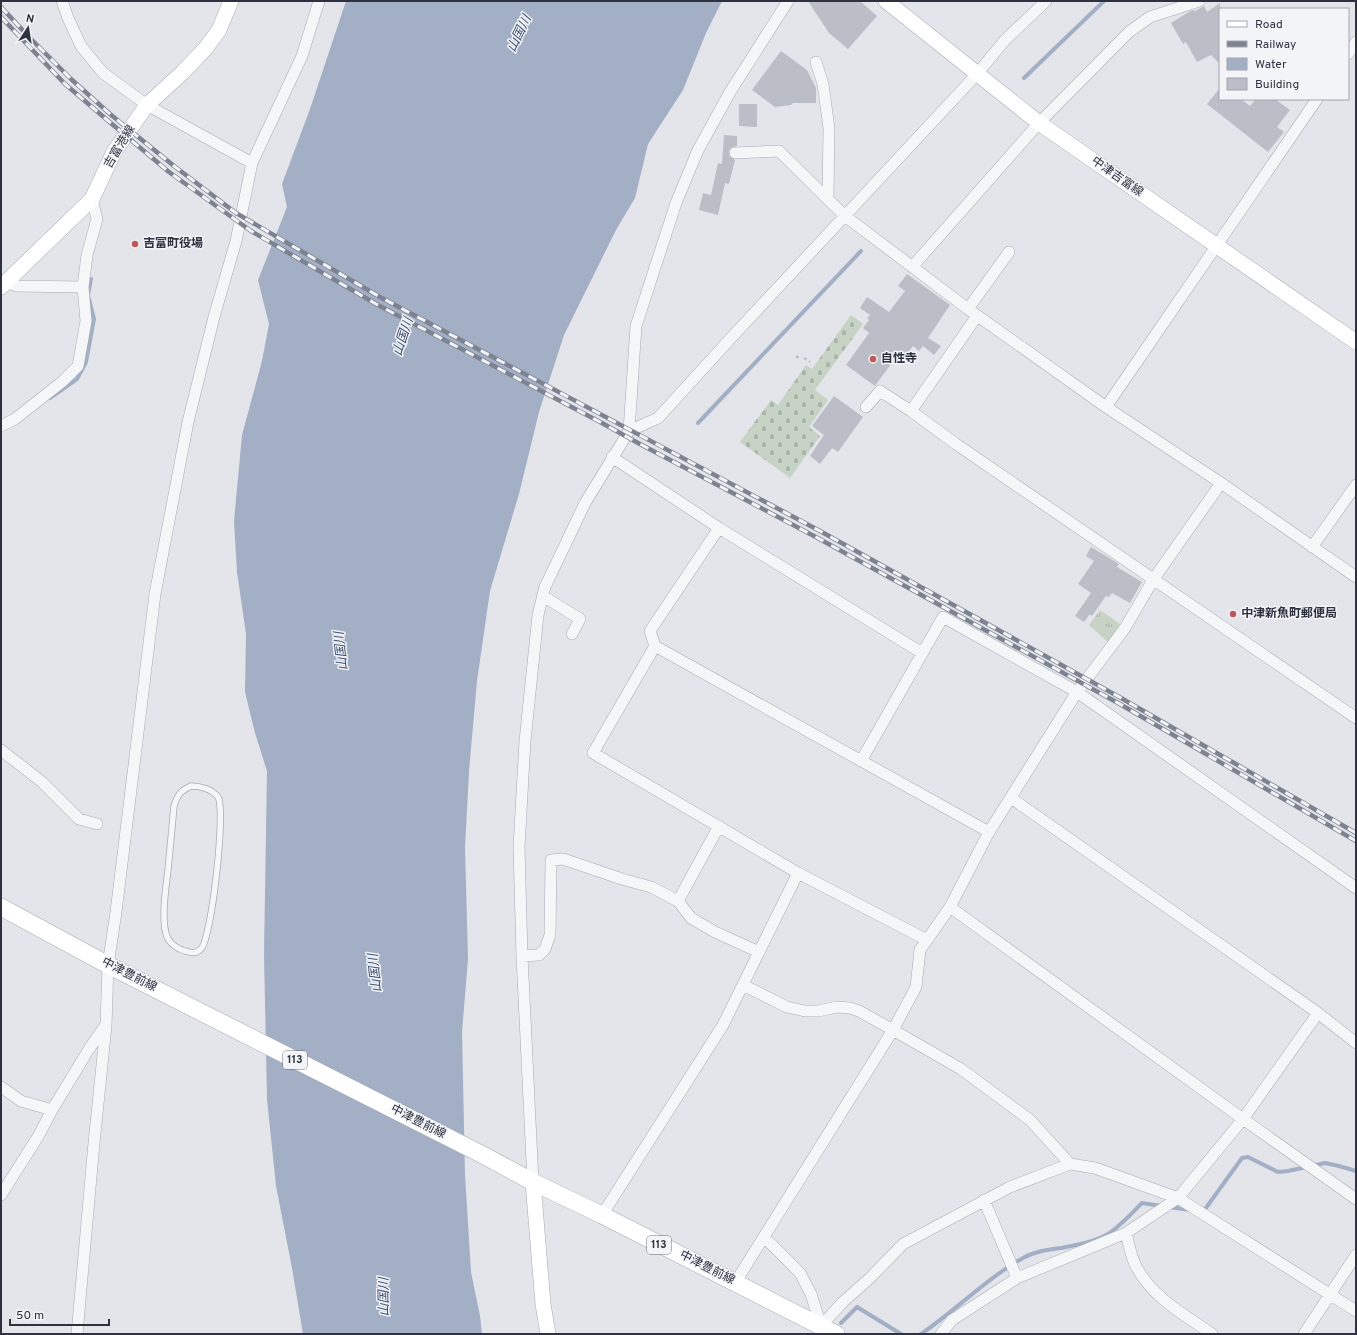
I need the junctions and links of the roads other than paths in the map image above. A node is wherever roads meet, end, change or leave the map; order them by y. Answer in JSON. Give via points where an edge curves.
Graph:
{"nodes":[{"id":1,"x":62,"y":1,"type":"edge"},
{"id":2,"x":231,"y":1,"type":"edge"},
{"id":3,"x":319,"y":1,"type":"edge"},
{"id":4,"x":788,"y":1,"type":"edge"},
{"id":5,"x":886,"y":1,"type":"edge"},
{"id":6,"x":1046,"y":1,"type":"edge"},
{"id":7,"x":1199,"y":1,"type":"edge"},
{"id":8,"x":1356,"y":42,"type":"edge"},
{"id":9,"x":1349,"y":52,"type":"edge"},
{"id":10,"x":816,"y":62,"type":"dead end"},
{"id":11,"x":978,"y":74,"type":"junction"},
{"id":12,"x":1316,"y":100,"type":"edge"},
{"id":13,"x":147,"y":105,"type":"junction"},
{"id":14,"x":1039,"y":123,"type":"junction"},
{"id":15,"x":734,"y":153,"type":"dead end"},
{"id":16,"x":252,"y":163,"type":"junction"},
{"id":17,"x":828,"y":198,"type":"junction"},
{"id":18,"x":92,"y":199,"type":"junction"},
{"id":19,"x":845,"y":216,"type":"junction"},
{"id":20,"x":1216,"y":246,"type":"junction"},
{"id":21,"x":1009,"y":252,"type":"dead end"},
{"id":22,"x":912,"y":267,"type":"junction"},
{"id":23,"x":4,"y":285,"type":"edge"},
{"id":24,"x":83,"y":287,"type":"junction"},
{"id":25,"x":968,"y":309,"type":"junction"},
{"id":26,"x":977,"y":316,"type":"junction"},
{"id":27,"x":1356,"y":342,"type":"edge"},
{"id":28,"x":866,"y":407,"type":"dead end"},
{"id":29,"x":1106,"y":407,"type":"junction"},
{"id":30,"x":911,"y":411,"type":"junction"},
{"id":31,"x":1,"y":426,"type":"edge"},
{"id":32,"x":629,"y":431,"type":"junction"},
{"id":33,"x":612,"y":457,"type":"junction"},
{"id":34,"x":1221,"y":483,"type":"junction"},
{"id":35,"x":1356,"y":485,"type":"edge"},
{"id":36,"x":719,"y":528,"type":"junction"},
{"id":37,"x":1312,"y":547,"type":"junction"},
{"id":38,"x":1356,"y":577,"type":"edge"},
{"id":39,"x":1152,"y":580,"type":"junction"},
{"id":40,"x":543,"y":596,"type":"junction"},
{"id":41,"x":572,"y":634,"type":"dead end"},
{"id":42,"x":655,"y":646,"type":"junction"},
{"id":43,"x":922,"y":653,"type":"junction"},
{"id":44,"x":1077,"y":692,"type":"junction"},
{"id":45,"x":1356,"y":718,"type":"edge"},
{"id":46,"x":1,"y":750,"type":"edge"},
{"id":47,"x":861,"y":761,"type":"junction"},
{"id":48,"x":1011,"y":798,"type":"junction"},
{"id":49,"x":220,"y":805,"type":"joint"},
{"id":50,"x":97,"y":824,"type":"dead end"},
{"id":51,"x":719,"y":826,"type":"junction"},
{"id":52,"x":989,"y":832,"type":"junction"},
{"id":53,"x":798,"y":872,"type":"junction"},
{"id":54,"x":1356,"y":888,"type":"edge"},
{"id":55,"x":678,"y":901,"type":"junction"},
{"id":56,"x":1,"y":907,"type":"edge"},
{"id":57,"x":950,"y":907,"type":"junction"},
{"id":58,"x":927,"y":940,"type":"junction"},
{"id":59,"x":759,"y":952,"type":"junction"},
{"id":60,"x":522,"y":956,"type":"junction"},
{"id":61,"x":108,"y":965,"type":"junction"},
{"id":62,"x":744,"y":984,"type":"junction"},
{"id":63,"x":1318,"y":1013,"type":"junction"},
{"id":64,"x":106,"y":1026,"type":"junction"},
{"id":65,"x":894,"y":1030,"type":"junction"},
{"id":66,"x":1356,"y":1043,"type":"edge"},
{"id":67,"x":1,"y":1087,"type":"edge"},
{"id":68,"x":52,"y":1110,"type":"junction"},
{"id":69,"x":1243,"y":1119,"type":"junction"},
{"id":70,"x":1070,"y":1164,"type":"junction"},
{"id":71,"x":533,"y":1182,"type":"junction"},
{"id":72,"x":1,"y":1195,"type":"edge"},
{"id":73,"x":1178,"y":1198,"type":"junction"},
{"id":74,"x":1356,"y":1199,"type":"edge"},
{"id":75,"x":984,"y":1200,"type":"junction"},
{"id":76,"x":602,"y":1215,"type":"junction"},
{"id":77,"x":1126,"y":1233,"type":"junction"},
{"id":78,"x":764,"y":1237,"type":"junction"},
{"id":79,"x":1356,"y":1255,"type":"edge"},
{"id":80,"x":1017,"y":1278,"type":"junction"},
{"id":81,"x":735,"y":1283,"type":"junction"},
{"id":82,"x":1331,"y":1295,"type":"junction"},
{"id":83,"x":1356,"y":1311,"type":"edge"},
{"id":84,"x":821,"y":1326,"type":"junction"},
{"id":85,"x":77,"y":1334,"type":"edge"},
{"id":86,"x":548,"y":1334,"type":"edge"},
{"id":87,"x":836,"y":1334,"type":"edge"},
{"id":88,"x":941,"y":1334,"type":"edge"},
{"id":89,"x":1212,"y":1334,"type":"edge"},
{"id":90,"x":1304,"y":1334,"type":"edge"}],
"edges":[{"from":1,"to":13,"type":"street","via":[[81,46],[103,73]]},
{"from":2,"to":13,"type":"main road","name":"吉富港線","via":[[219,30],[205,48]]},
{"from":3,"to":16,"type":"street","via":[[302,56]]},
{"from":4,"to":32,"type":"street","via":[[730,92],[698,150],[676,203],[636,326]]},
{"from":5,"to":11,"type":"main road","name":"中津吉富線"},
{"from":6,"to":11,"type":"street","via":[[1005,40]]},
{"from":7,"to":14,"type":"street","via":[[1150,17],[1129,32]]},
{"from":8,"to":9,"type":"street"},
{"from":10,"to":17,"type":"street","via":[[823,84],[829,128]]},
{"from":11,"to":14,"type":"main road","name":"中津吉富線"},
{"from":11,"to":19,"type":"street"},
{"from":12,"to":20,"type":"street"},
{"from":13,"to":16,"type":"street"},
{"from":13,"to":18,"type":"main road","name":"吉富港線","via":[[114,152]]},
{"from":14,"to":20,"type":"main road","name":"中津吉富線"},
{"from":14,"to":22,"type":"street"},
{"from":15,"to":17,"type":"street","via":[[779,151]]},
{"from":16,"to":61,"type":"street","via":[[236,241],[188,422],[155,594]]},
{"from":17,"to":19,"type":"street"},
{"from":18,"to":23,"type":"main road","name":"吉富港線"},
{"from":18,"to":24,"type":"street","via":[[97,219],[87,255]]},
{"from":19,"to":22,"type":"street"},
{"from":19,"to":32,"type":"street","via":[[658,418]]},
{"from":20,"to":27,"type":"main road","name":"中津吉富線"},
{"from":20,"to":29,"type":"street"},
{"from":21,"to":25,"type":"street"},
{"from":22,"to":25,"type":"street"},
{"from":23,"to":24,"type":"street"},
{"from":24,"to":31,"type":"street","via":[[86,321],[78,366],[15,419]]},
{"from":25,"to":26,"type":"street"},
{"from":26,"to":29,"type":"street"},
{"from":26,"to":30,"type":"street"},
{"from":28,"to":30,"type":"street","via":[[880,391]]},
{"from":29,"to":34,"type":"street"},
{"from":30,"to":39,"type":"street"},
{"from":32,"to":33,"type":"street"},
{"from":33,"to":36,"type":"street"},
{"from":33,"to":40,"type":"street","via":[[585,503]]},
{"from":34,"to":37,"type":"street"},
{"from":34,"to":39,"type":"street"},
{"from":35,"to":37,"type":"street"},
{"from":36,"to":42,"type":"street","via":[[650,631]]},
{"from":36,"to":43,"type":"street"},
{"from":37,"to":38,"type":"street"},
{"from":39,"to":44,"type":"street","via":[[1124,628]]},
{"from":39,"to":45,"type":"street"},
{"from":40,"to":41,"type":"street","via":[[580,619]]},
{"from":40,"to":60,"type":"street","via":[[538,615],[524,756],[519,847]]},
{"from":42,"to":47,"type":"street"},
{"from":42,"to":51,"type":"street","via":[[593,753]]},
{"from":43,"to":44,"type":"street","via":[[943,617]]},
{"from":43,"to":47,"type":"street"},
{"from":44,"to":48,"type":"street"},
{"from":44,"to":54,"type":"street"},
{"from":46,"to":50,"type":"street","via":[[42,782],[79,819]]},
{"from":47,"to":52,"type":"street"},
{"from":48,"to":52,"type":"street"},
{"from":48,"to":63,"type":"street"},
{"from":49,"to":49,"type":"lane","via":[[220,834],[211,921],[206,941],[201,949],[192,953],[173,945],[166,930],[164,911],[174,806],[179,793],[191,786],[210,790],[218,798]]},
{"from":51,"to":53,"type":"street"},
{"from":51,"to":55,"type":"street"},
{"from":52,"to":57,"type":"street"},
{"from":53,"to":58,"type":"street"},
{"from":53,"to":59,"type":"street"},
{"from":55,"to":59,"type":"street","via":[[691,918]]},
{"from":55,"to":60,"type":"street","via":[[651,887],[563,859],[551,860],[550,935],[546,949],[539,955]]},
{"from":56,"to":61,"type":"main road","name":"中津豊前線","number":"113"},
{"from":57,"to":58,"type":"street"},
{"from":57,"to":69,"type":"street"},
{"from":58,"to":65,"type":"street","via":[[920,950],[916,987]]},
{"from":59,"to":62,"type":"street"},
{"from":60,"to":71,"type":"street"},
{"from":61,"to":64,"type":"street"},
{"from":61,"to":71,"type":"main road","name":"中津豊前線","number":"113"},
{"from":62,"to":65,"type":"street","via":[[787,1007],[805,1011],[850,1008]]},
{"from":62,"to":76,"type":"street","via":[[723,1026]]},
{"from":63,"to":66,"type":"street"},
{"from":63,"to":69,"type":"street"},
{"from":64,"to":68,"type":"street"},
{"from":64,"to":85,"type":"street"},
{"from":65,"to":70,"type":"street","via":[[961,1069],[1030,1120]]},
{"from":65,"to":78,"type":"street"},
{"from":67,"to":68,"type":"street","via":[[21,1101]]},
{"from":68,"to":72,"type":"street"},
{"from":69,"to":73,"type":"street"},
{"from":69,"to":74,"type":"street"},
{"from":70,"to":73,"type":"street","via":[[1095,1168]]},
{"from":70,"to":75,"type":"street"},
{"from":71,"to":76,"type":"main road","name":"中津豊前線","number":"113"},
{"from":71,"to":86,"type":"main road"},
{"from":73,"to":77,"type":"street"},
{"from":73,"to":82,"type":"street"},
{"from":75,"to":80,"type":"street"},
{"from":75,"to":84,"type":"street","via":[[903,1244]]},
{"from":76,"to":81,"type":"main road","name":"中津豊前線","number":"113"},
{"from":77,"to":80,"type":"street"},
{"from":77,"to":89,"type":"street","via":[[1137,1268],[1153,1291]]},
{"from":78,"to":81,"type":"street"},
{"from":78,"to":84,"type":"street","via":[[800,1273],[811,1294]]},
{"from":79,"to":82,"type":"street"},
{"from":80,"to":88,"type":"street","via":[[952,1320]]},
{"from":81,"to":84,"type":"main road","name":"中津豊前線","number":"113"},
{"from":82,"to":83,"type":"street"},
{"from":82,"to":90,"type":"street"},
{"from":84,"to":87,"type":"main road","name":"中津豊前線","number":"113"}]}
